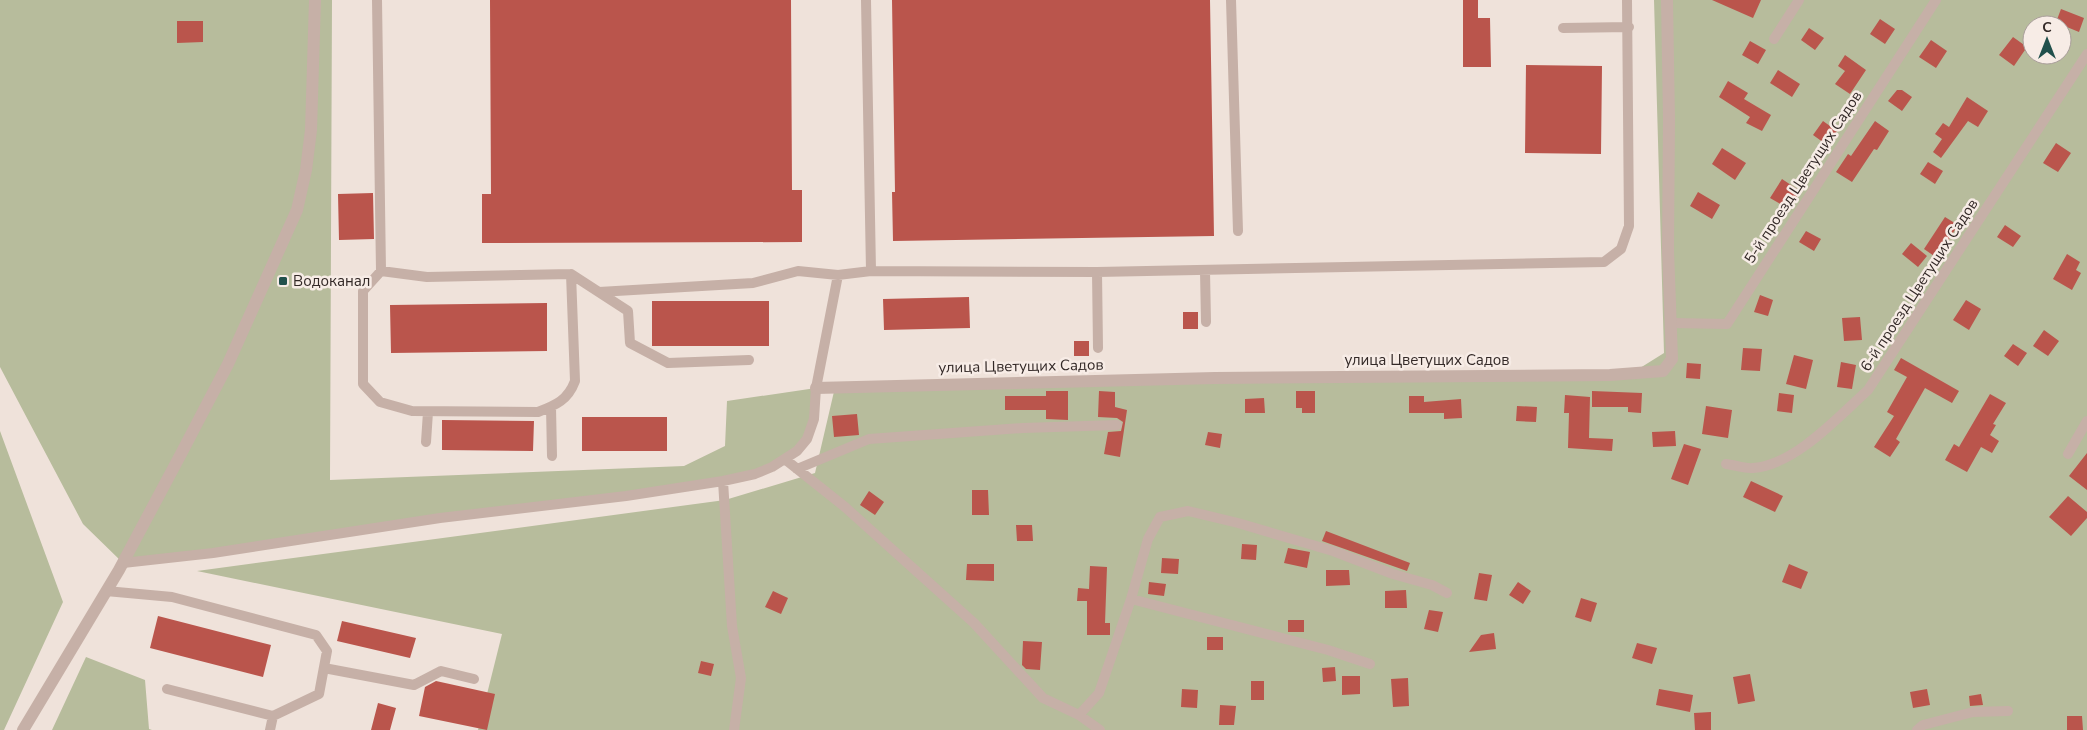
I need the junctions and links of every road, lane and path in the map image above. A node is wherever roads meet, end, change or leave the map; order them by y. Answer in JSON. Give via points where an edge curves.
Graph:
{"nodes":[{"id":1,"x":315,"y":0,"type":"edge"},
{"id":2,"x":377,"y":0,"type":"edge"},
{"id":3,"x":866,"y":0,"type":"edge"},
{"id":4,"x":1231,"y":0,"type":"edge"},
{"id":5,"x":1627,"y":0,"type":"edge"},
{"id":6,"x":1667,"y":0,"type":"edge"},
{"id":7,"x":1799,"y":0,"type":"edge"},
{"id":8,"x":1936,"y":0,"type":"edge"},
{"id":9,"x":1629,"y":27,"type":"junction"},
{"id":10,"x":1563,"y":28,"type":"dead end"},
{"id":11,"x":1774,"y":39,"type":"dead end"},
{"id":12,"x":2087,"y":54,"type":"edge"},
{"id":13,"x":1238,"y":231,"type":"dead end"},
{"id":14,"x":381,"y":271,"type":"junction"},
{"id":15,"x":871,"y":271,"type":"junction"},
{"id":16,"x":1205,"y":271,"type":"junction"},
{"id":17,"x":1097,"y":272,"type":"junction"},
{"id":18,"x":571,"y":274,"type":"junction"},
{"id":19,"x":838,"y":275,"type":"junction"},
{"id":20,"x":599,"y":292,"type":"junction"},
{"id":21,"x":1206,"y":322,"type":"dead end"},
{"id":22,"x":1672,"y":323,"type":"junction"},
{"id":23,"x":1098,"y":348,"type":"dead end"},
{"id":24,"x":749,"y":360,"type":"dead end"},
{"id":25,"x":816,"y":388,"type":"junction"},
{"id":26,"x":551,"y":407,"type":"junction"},
{"id":27,"x":428,"y":412,"type":"junction"},
{"id":28,"x":2087,"y":421,"type":"edge"},
{"id":29,"x":1117,"y":425,"type":"dead end"},
{"id":30,"x":426,"y":442,"type":"dead end"},
{"id":31,"x":2068,"y":454,"type":"dead end"},
{"id":32,"x":552,"y":456,"type":"dead end"},
{"id":33,"x":786,"y":460,"type":"junction"},
{"id":34,"x":1726,"y":464,"type":"dead end"},
{"id":35,"x":797,"y":469,"type":"junction"},
{"id":36,"x":723,"y":481,"type":"junction"},
{"id":37,"x":123,"y":563,"type":"junction"},
{"id":38,"x":106,"y":591,"type":"junction"},
{"id":39,"x":1447,"y":593,"type":"dead end"},
{"id":40,"x":1131,"y":599,"type":"junction"},
{"id":41,"x":1370,"y":664,"type":"dead end"},
{"id":42,"x":324,"y":668,"type":"junction"},
{"id":43,"x":474,"y":679,"type":"dead end"},
{"id":44,"x":167,"y":689,"type":"dead end"},
{"id":45,"x":2008,"y":711,"type":"dead end"},
{"id":46,"x":1079,"y":715,"type":"junction"},
{"id":47,"x":273,"y":716,"type":"junction"},
{"id":48,"x":23,"y":730,"type":"edge"},
{"id":49,"x":270,"y":730,"type":"edge"},
{"id":50,"x":734,"y":730,"type":"edge"},
{"id":51,"x":1100,"y":730,"type":"edge"},
{"id":52,"x":1917,"y":730,"type":"edge"}],
"edges":[{"from":1,"to":37,"type":"street","via":[[311,130],[297,210],[228,364]]},
{"from":2,"to":14,"type":"lane"},
{"from":3,"to":15,"type":"lane"},
{"from":4,"to":13,"type":"lane"},
{"from":5,"to":9,"type":"lane"},
{"from":6,"to":22,"type":"street","name":"улица Цветущих Садов","via":[[1668,250]]},
{"from":7,"to":11,"type":"lane"},
{"from":8,"to":22,"type":"lane","name":"5-й проезд Цветущих Садов","via":[[1727,324]]},
{"from":9,"to":10,"type":"lane"},
{"from":9,"to":16,"type":"lane","via":[[1629,226],[1622,249],[1604,262]]},
{"from":12,"to":34,"type":"lane","name":"6-й проезд Цветущих Садов","via":[[1868,390],[1820,433],[1779,462],[1752,468]]},
{"from":14,"to":18,"type":"lane","via":[[427,277]]},
{"from":14,"to":27,"type":"lane","via":[[362,291],[362,384],[380,402]]},
{"from":15,"to":17,"type":"lane"},
{"from":15,"to":19,"type":"lane"},
{"from":16,"to":17,"type":"lane"},
{"from":16,"to":21,"type":"lane"},
{"from":17,"to":23,"type":"lane"},
{"from":18,"to":20,"type":"lane"},
{"from":18,"to":26,"type":"lane","via":[[575,381],[570,395]]},
{"from":19,"to":20,"type":"lane","via":[[798,271],[753,283]]},
{"from":19,"to":25,"type":"lane"},
{"from":20,"to":24,"type":"lane","via":[[628,311],[630,343],[668,363]]},
{"from":22,"to":25,"type":"street","name":"улица Цветущих Садов","via":[[1672,359],[1663,372],[1648,374],[1215,378]]},
{"from":25,"to":33,"type":"lane","via":[[814,419],[807,439]]},
{"from":26,"to":27,"type":"lane","via":[[538,412]]},
{"from":26,"to":32,"type":"lane"},
{"from":27,"to":30,"type":"lane"},
{"from":28,"to":31,"type":"lane"},
{"from":29,"to":35,"type":"lane","via":[[869,439]]},
{"from":33,"to":35,"type":"lane"},
{"from":33,"to":36,"type":"lane","via":[[755,474]]},
{"from":35,"to":46,"type":"lane","via":[[845,507],[974,623],[1043,698]]},
{"from":36,"to":37,"type":"lane"},
{"from":36,"to":50,"type":"lane","via":[[732,626],[740,678]]},
{"from":37,"to":38,"type":"street"},
{"from":38,"to":42,"type":"lane","via":[[172,597],[316,635],[327,651]]},
{"from":38,"to":48,"type":"street"},
{"from":39,"to":40,"type":"lane","via":[[1333,550],[1188,510],[1160,517],[1148,539]]},
{"from":40,"to":41,"type":"lane"},
{"from":40,"to":46,"type":"lane","via":[[1099,693]]},
{"from":42,"to":43,"type":"lane","via":[[414,685],[441,671]]},
{"from":42,"to":47,"type":"lane","via":[[320,694]]},
{"from":44,"to":47,"type":"lane"},
{"from":45,"to":52,"type":"lane","via":[[1973,712],[1922,725]]},
{"from":46,"to":51,"type":"lane"},
{"from":47,"to":49,"type":"lane"}]}
